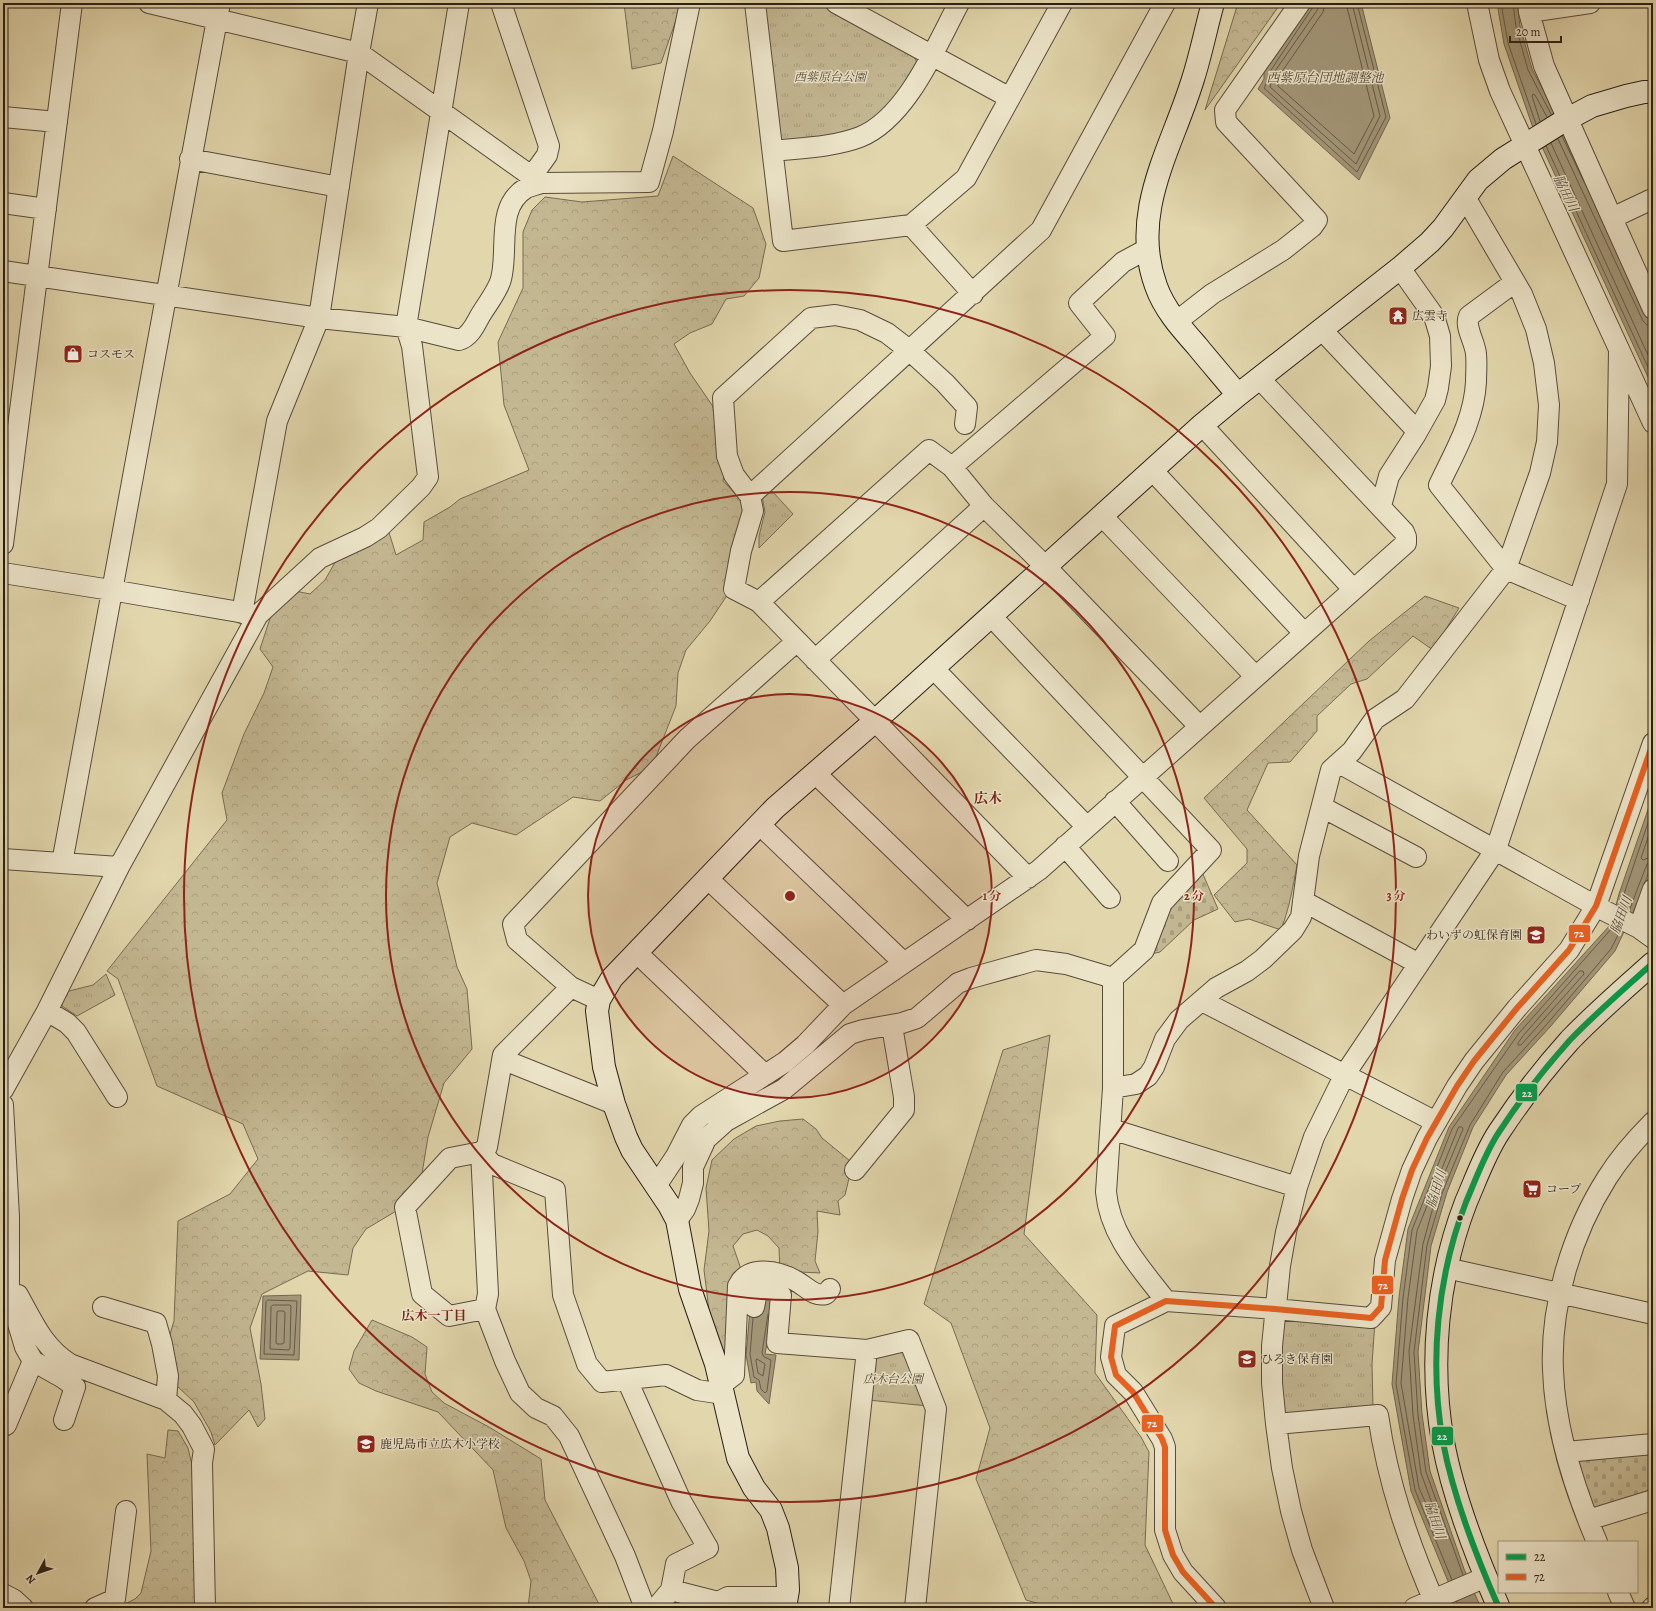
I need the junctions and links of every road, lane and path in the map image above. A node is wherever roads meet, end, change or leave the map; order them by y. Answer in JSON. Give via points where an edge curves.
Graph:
{"nodes":[{"id":1,"x":72,"y":3,"type":"edge"},
{"id":2,"x":149,"y":3,"type":"edge"},
{"id":3,"x":368,"y":3,"type":"edge"},
{"id":4,"x":459,"y":3,"type":"edge"},
{"id":5,"x":501,"y":3,"type":"edge"},
{"id":6,"x":690,"y":3,"type":"edge"},
{"id":7,"x":755,"y":3,"type":"edge"},
{"id":8,"x":959,"y":3,"type":"edge"},
{"id":9,"x":1062,"y":3,"type":"edge"},
{"id":10,"x":1165,"y":3,"type":"edge"},
{"id":11,"x":1213,"y":3,"type":"edge"},
{"id":12,"x":1300,"y":3,"type":"edge"},
{"id":13,"x":1477,"y":3,"type":"edge"},
{"id":14,"x":1590,"y":3,"type":"edge"},
{"id":15,"x":846,"y":6,"type":"edge"},
{"id":16,"x":1529,"y":8,"type":"edge"},
{"id":17,"x":219,"y":11,"type":"edge"},
{"id":18,"x":359,"y":53,"type":"junction"},
{"id":19,"x":931,"y":55,"type":"junction"},
{"id":20,"x":1653,"y":92,"type":"edge"},
{"id":21,"x":1010,"y":98,"type":"junction"},
{"id":22,"x":441,"y":112,"type":"junction"},
{"id":23,"x":3,"y":117,"type":"edge"},
{"id":24,"x":1565,"y":120,"type":"junction"},
{"id":25,"x":57,"y":122,"type":"junction"},
{"id":26,"x":1527,"y":144,"type":"junction"},
{"id":27,"x":773,"y":151,"type":"junction"},
{"id":28,"x":190,"y":158,"type":"junction"},
{"id":29,"x":536,"y":180,"type":"junction"},
{"id":30,"x":339,"y":187,"type":"junction"},
{"id":31,"x":1465,"y":197,"type":"junction"},
{"id":32,"x":1653,"y":200,"type":"edge"},
{"id":33,"x":3,"y":203,"type":"edge"},
{"id":34,"x":46,"y":209,"type":"junction"},
{"id":35,"x":1612,"y":218,"type":"junction"},
{"id":36,"x":911,"y":225,"type":"junction"},
{"id":37,"x":1147,"y":249,"type":"junction"},
{"id":38,"x":1400,"y":268,"type":"junction"},
{"id":39,"x":3,"y":271,"type":"edge"},
{"id":40,"x":38,"y":276,"type":"junction"},
{"id":41,"x":1515,"y":282,"type":"junction"},
{"id":42,"x":973,"y":294,"type":"junction"},
{"id":43,"x":165,"y":296,"type":"junction"},
{"id":44,"x":1653,"y":309,"type":"edge"},
{"id":45,"x":319,"y":318,"type":"junction"},
{"id":46,"x":1176,"y":322,"type":"junction"},
{"id":47,"x":406,"y":327,"type":"junction"},
{"id":48,"x":1321,"y":329,"type":"junction"},
{"id":49,"x":909,"y":350,"type":"junction"},
{"id":50,"x":1619,"y":350,"type":"junction"},
{"id":51,"x":1259,"y":378,"type":"junction"},
{"id":52,"x":1238,"y":395,"type":"junction"},
{"id":53,"x":1653,"y":423,"type":"edge"},
{"id":54,"x":965,"y":424,"type":"dead end"},
{"id":55,"x":1202,"y":425,"type":"junction"},
{"id":56,"x":1417,"y":431,"type":"junction"},
{"id":57,"x":952,"y":467,"type":"junction"},
{"id":58,"x":1152,"y":470,"type":"junction"},
{"id":59,"x":750,"y":496,"type":"junction"},
{"id":60,"x":984,"y":506,"type":"junction"},
{"id":61,"x":1381,"y":506,"type":"junction"},
{"id":62,"x":1102,"y":516,"type":"junction"},
{"id":63,"x":3,"y":544,"type":"edge"},
{"id":64,"x":1046,"y":567,"type":"junction"},
{"id":65,"x":1506,"y":569,"type":"junction"},
{"id":66,"x":3,"y":573,"type":"edge"},
{"id":67,"x":1353,"y":589,"type":"junction"},
{"id":68,"x":111,"y":590,"type":"junction"},
{"id":69,"x":1579,"y":600,"type":"junction"},
{"id":70,"x":759,"y":602,"type":"junction"},
{"id":71,"x":250,"y":614,"type":"junction"},
{"id":72,"x":991,"y":616,"type":"junction"},
{"id":73,"x":1304,"y":633,"type":"junction"},
{"id":74,"x":797,"y":641,"type":"junction"},
{"id":75,"x":815,"y":660,"type":"junction"},
{"id":76,"x":933,"y":668,"type":"junction"},
{"id":77,"x":1255,"y":676,"type":"junction"},
{"id":78,"x":875,"y":721,"type":"junction"},
{"id":79,"x":1199,"y":726,"type":"junction"},
{"id":80,"x":1653,"y":743,"type":"edge"},
{"id":81,"x":1339,"y":763,"type":"junction"},
{"id":82,"x":815,"y":773,"type":"junction"},
{"id":83,"x":1142,"y":777,"type":"junction"},
{"id":84,"x":1115,"y":801,"type":"junction"},
{"id":85,"x":1322,"y":807,"type":"junction"},
{"id":86,"x":759,"y":824,"type":"junction"},
{"id":87,"x":1087,"y":827,"type":"junction"},
{"id":88,"x":1065,"y":846,"type":"junction"},
{"id":89,"x":1496,"y":849,"type":"junction"},
{"id":90,"x":1416,"y":857,"type":"dead end"},
{"id":91,"x":3,"y":859,"type":"edge"},
{"id":92,"x":1168,"y":861,"type":"dead end"},
{"id":93,"x":62,"y":863,"type":"junction"},
{"id":94,"x":119,"y":867,"type":"junction"},
{"id":95,"x":707,"y":878,"type":"junction"},
{"id":96,"x":1028,"y":878,"type":"junction"},
{"id":97,"x":1653,"y":889,"type":"edge"},
{"id":98,"x":1110,"y":898,"type":"dead end"},
{"id":99,"x":1303,"y":901,"type":"junction"},
{"id":100,"x":1600,"y":908,"type":"junction"},
{"id":101,"x":967,"y":920,"type":"junction"},
{"id":102,"x":1641,"y":930,"type":"edge"},
{"id":103,"x":636,"y":952,"type":"junction"},
{"id":104,"x":904,"y":963,"type":"junction"},
{"id":105,"x":1653,"y":963,"type":"edge"},
{"id":106,"x":1419,"y":964,"type":"junction"},
{"id":107,"x":1113,"y":978,"type":"junction"},
{"id":108,"x":571,"y":987,"type":"junction"},
{"id":109,"x":599,"y":1000,"type":"junction"},
{"id":110,"x":1202,"y":1001,"type":"junction"},
{"id":111,"x":843,"y":1005,"type":"junction"},
{"id":112,"x":47,"y":1011,"type":"junction"},
{"id":113,"x":892,"y":1026,"type":"junction"},
{"id":114,"x":514,"y":1064,"type":"dead end"},
{"id":115,"x":765,"y":1075,"type":"junction"},
{"id":116,"x":1345,"y":1075,"type":"junction"},
{"id":117,"x":1113,"y":1088,"type":"junction"},
{"id":118,"x":3,"y":1090,"type":"edge"},
{"id":119,"x":117,"y":1097,"type":"dead end"},
{"id":120,"x":614,"y":1104,"type":"junction"},
{"id":121,"x":3,"y":1105,"type":"edge"},
{"id":122,"x":1436,"y":1122,"type":"junction"},
{"id":123,"x":1653,"y":1122,"type":"edge"},
{"id":124,"x":1111,"y":1129,"type":"junction"},
{"id":125,"x":481,"y":1152,"type":"junction"},
{"id":126,"x":855,"y":1170,"type":"dead end"},
{"id":127,"x":656,"y":1186,"type":"junction"},
{"id":128,"x":1297,"y":1187,"type":"junction"},
{"id":129,"x":677,"y":1220,"type":"junction"},
{"id":130,"x":1446,"y":1268,"type":"junction"},
{"id":131,"x":830,"y":1289,"type":"dead end"},
{"id":132,"x":1561,"y":1293,"type":"junction"},
{"id":133,"x":6,"y":1294,"type":"edge"},
{"id":134,"x":1166,"y":1301,"type":"junction"},
{"id":135,"x":103,"y":1307,"type":"dead end"},
{"id":136,"x":754,"y":1307,"type":"dead end"},
{"id":137,"x":485,"y":1309,"type":"junction"},
{"id":138,"x":1275,"y":1309,"type":"junction"},
{"id":139,"x":1653,"y":1314,"type":"edge"},
{"id":140,"x":866,"y":1350,"type":"junction"},
{"id":141,"x":34,"y":1361,"type":"junction"},
{"id":142,"x":627,"y":1380,"type":"junction"},
{"id":143,"x":722,"y":1389,"type":"junction"},
{"id":144,"x":166,"y":1400,"type":"junction"},
{"id":145,"x":64,"y":1420,"type":"dead end"},
{"id":146,"x":1276,"y":1424,"type":"junction"},
{"id":147,"x":6,"y":1425,"type":"dead end"},
{"id":148,"x":1653,"y":1444,"type":"edge"},
{"id":149,"x":1566,"y":1452,"type":"junction"},
{"id":150,"x":1653,"y":1500,"type":"edge"},
{"id":151,"x":126,"y":1511,"type":"dead end"},
{"id":152,"x":1588,"y":1520,"type":"junction"},
{"id":153,"x":1597,"y":1541,"type":"edge"},
{"id":154,"x":1480,"y":1580,"type":"junction"},
{"id":155,"x":671,"y":1590,"type":"junction"},
{"id":156,"x":1618,"y":1593,"type":"edge"},
{"id":157,"x":3,"y":1594,"type":"edge"},
{"id":158,"x":1437,"y":1601,"type":"edge"},
{"id":159,"x":727,"y":1602,"type":"edge"},
{"id":160,"x":786,"y":1602,"type":"edge"},
{"id":161,"x":23,"y":1608,"type":"edge"},
{"id":162,"x":96,"y":1608,"type":"edge"},
{"id":163,"x":205,"y":1608,"type":"edge"},
{"id":164,"x":645,"y":1608,"type":"edge"},
{"id":165,"x":656,"y":1608,"type":"edge"},
{"id":166,"x":839,"y":1608,"type":"edge"},
{"id":167,"x":915,"y":1608,"type":"edge"},
{"id":168,"x":1216,"y":1608,"type":"edge"},
{"id":169,"x":1324,"y":1608,"type":"edge"},
{"id":170,"x":1414,"y":1608,"type":"edge"},
{"id":171,"x":1499,"y":1608,"type":"edge"},
{"id":172,"x":1625,"y":1608,"type":"edge"}],
"edges":[{"from":1,"to":25,"type":"street"},
{"from":2,"to":17,"type":"street"},
{"from":3,"to":18,"type":"street"},
{"from":4,"to":22,"type":"street"},
{"from":5,"to":29,"type":"street","via":[[549,146]]},
{"from":6,"to":29,"type":"street","via":[[663,131],[649,182]]},
{"from":7,"to":27,"type":"street"},
{"from":8,"to":19,"type":"street"},
{"from":9,"to":21,"type":"street"},
{"from":10,"to":42,"type":"street","via":[[1042,230]]},
{"from":11,"to":37,"type":"street","via":[[1193,79],[1150,204]]},
{"from":12,"to":46,"type":"street","via":[[1225,110],[1226,122],[1317,220],[1283,250],[1212,294]]},
{"from":13,"to":26,"type":"street","via":[[1488,60],[1500,91]]},
{"from":14,"to":16,"type":"street"},
{"from":15,"to":19,"type":"street"},
{"from":16,"to":24,"type":"street","via":[[1544,66]]},
{"from":17,"to":18,"type":"street"},
{"from":17,"to":28,"type":"street"},
{"from":18,"to":22,"type":"street"},
{"from":18,"to":30,"type":"street"},
{"from":19,"to":21,"type":"street"},
{"from":19,"to":27,"type":"street","via":[[906,99],[893,113],[860,137],[837,143]]},
{"from":20,"to":24,"type":"street","via":[[1644,92],[1592,106]]},
{"from":21,"to":36,"type":"street","via":[[966,178]]},
{"from":22,"to":29,"type":"street"},
{"from":22,"to":47,"type":"street"},
{"from":23,"to":25,"type":"street"},
{"from":24,"to":26,"type":"street"},
{"from":24,"to":35,"type":"street"},
{"from":25,"to":34,"type":"street"},
{"from":26,"to":31,"type":"street","via":[[1489,170]]},
{"from":26,"to":50,"type":"street"},
{"from":27,"to":36,"type":"street","via":[[783,241]]},
{"from":28,"to":30,"type":"street"},
{"from":28,"to":43,"type":"street"},
{"from":29,"to":47,"type":"street","via":[[515,199],[510,208],[504,233],[501,281],[465,338],[459,340]]},
{"from":30,"to":45,"type":"street"},
{"from":31,"to":38,"type":"street","via":[[1443,228]]},
{"from":31,"to":41,"type":"street"},
{"from":32,"to":35,"type":"street"},
{"from":33,"to":34,"type":"street"},
{"from":34,"to":40,"type":"street"},
{"from":35,"to":44,"type":"street"},
{"from":36,"to":42,"type":"street"},
{"from":37,"to":46,"type":"street","via":[[1156,286]]},
{"from":37,"to":57,"type":"street","via":[[1123,262],[1079,303],[1105,336]]},
{"from":38,"to":48,"type":"street"},
{"from":38,"to":56,"type":"street","via":[[1434,316],[1440,336],[1442,366],[1438,388]]},
{"from":39,"to":40,"type":"street"},
{"from":40,"to":43,"type":"street"},
{"from":40,"to":63,"type":"street"},
{"from":41,"to":65,"type":"street","via":[[1536,329],[1550,405],[1547,442],[1540,473]]},
{"from":41,"to":65,"type":"street","via":[[1469,316],[1466,321],[1476,353],[1473,404],[1466,430],[1439,485]]},
{"from":42,"to":49,"type":"street"},
{"from":43,"to":45,"type":"street"},
{"from":43,"to":68,"type":"street"},
{"from":45,"to":47,"type":"street"},
{"from":45,"to":71,"type":"street","via":[[277,421]]},
{"from":46,"to":52,"type":"street"},
{"from":47,"to":71,"type":"street","via":[[412,346],[428,477],[380,528],[320,558]]},
{"from":48,"to":51,"type":"street"},
{"from":48,"to":56,"type":"street"},
{"from":49,"to":54,"type":"street","via":[[967,407]]},
{"from":49,"to":59,"type":"street"},
{"from":49,"to":59,"type":"street","via":[[887,333],[860,320],[835,314],[811,318],[723,398],[726,456],[734,475]]},
{"from":50,"to":53,"type":"street"},
{"from":50,"to":69,"type":"street","via":[[1617,484]]},
{"from":51,"to":52,"type":"street"},
{"from":51,"to":61,"type":"street"},
{"from":52,"to":55,"type":"street"},
{"from":55,"to":58,"type":"street"},
{"from":55,"to":67,"type":"street"},
{"from":56,"to":61,"type":"street","via":[[1389,476]]},
{"from":57,"to":60,"type":"street"},
{"from":57,"to":70,"type":"street","via":[[929,450]]},
{"from":58,"to":62,"type":"street"},
{"from":58,"to":73,"type":"street"},
{"from":59,"to":70,"type":"street","via":[[753,511],[740,551],[734,588]]},
{"from":60,"to":64,"type":"street"},
{"from":60,"to":75,"type":"street"},
{"from":61,"to":67,"type":"street","via":[[1404,532],[1406,543]]},
{"from":62,"to":64,"type":"street"},
{"from":62,"to":77,"type":"street"},
{"from":64,"to":72,"type":"street"},
{"from":64,"to":79,"type":"street"},
{"from":65,"to":69,"type":"street"},
{"from":65,"to":81,"type":"street","via":[[1405,699],[1375,719],[1352,751]]},
{"from":66,"to":68,"type":"street"},
{"from":67,"to":73,"type":"street"},
{"from":68,"to":71,"type":"street"},
{"from":68,"to":93,"type":"street"},
{"from":69,"to":89,"type":"street"},
{"from":70,"to":74,"type":"street"},
{"from":71,"to":94,"type":"street"},
{"from":72,"to":76,"type":"street"},
{"from":72,"to":83,"type":"street"},
{"from":73,"to":77,"type":"street"},
{"from":74,"to":75,"type":"street"},
{"from":74,"to":108,"type":"street","via":[[687,740],[513,924],[517,940]]},
{"from":75,"to":78,"type":"street"},
{"from":76,"to":78,"type":"street"},
{"from":76,"to":87,"type":"street"},
{"from":77,"to":79,"type":"street"},
{"from":78,"to":82,"type":"street"},
{"from":78,"to":96,"type":"street"},
{"from":79,"to":83,"type":"street"},
{"from":80,"to":100,"type":"street"},
{"from":81,"to":85,"type":"street","via":[[1331,770]]},
{"from":81,"to":89,"type":"street"},
{"from":82,"to":86,"type":"street"},
{"from":82,"to":101,"type":"street"},
{"from":83,"to":84,"type":"street"},
{"from":83,"to":107,"type":"street","via":[[1211,850],[1162,903],[1144,950]]},
{"from":84,"to":87,"type":"street"},
{"from":84,"to":92,"type":"street"},
{"from":85,"to":90,"type":"street"},
{"from":85,"to":99,"type":"street","via":[[1309,856]]},
{"from":86,"to":95,"type":"street"},
{"from":86,"to":104,"type":"street"},
{"from":87,"to":88,"type":"street"},
{"from":88,"to":96,"type":"street"},
{"from":88,"to":98,"type":"street"},
{"from":89,"to":100,"type":"street"},
{"from":89,"to":106,"type":"street"},
{"from":91,"to":93,"type":"street"},
{"from":93,"to":94,"type":"street"},
{"from":94,"to":112,"type":"street"},
{"from":95,"to":103,"type":"street"},
{"from":95,"to":111,"type":"street"},
{"from":96,"to":101,"type":"street"},
{"from":97,"to":102,"type":"street"},
{"from":99,"to":106,"type":"street"},
{"from":99,"to":110,"type":"street","via":[[1301,917],[1280,943],[1247,971],[1216,988]]},
{"from":100,"to":102,"type":"street"},
{"from":100,"to":122,"type":"street","via":[[1569,950],[1474,1061]]},
{"from":101,"to":104,"type":"street"},
{"from":103,"to":109,"type":"street","via":[[612,978]]},
{"from":103,"to":115,"type":"street"},
{"from":104,"to":111,"type":"street"},
{"from":105,"to":130,"type":"street","via":[[1571,1039],[1547,1066],[1497,1134],[1460,1218]]},
{"from":106,"to":116,"type":"street"},
{"from":107,"to":113,"type":"street","via":[[1066,964],[1036,960],[958,983],[917,1018]]},
{"from":107,"to":117,"type":"street"},
{"from":108,"to":109,"type":"street"},
{"from":108,"to":125,"type":"street","via":[[503,1055],[487,1148]]},
{"from":109,"to":120,"type":"street","via":[[598,1027],[604,1067]]},
{"from":110,"to":116,"type":"street"},
{"from":110,"to":117,"type":"street","via":[[1173,1027],[1148,1076],[1136,1084]]},
{"from":111,"to":115,"type":"street","via":[[805,1045]]},
{"from":112,"to":118,"type":"street"},
{"from":112,"to":119,"type":"street","via":[[67,1023],[76,1032]]},
{"from":113,"to":126,"type":"street","via":[[904,1110]]},
{"from":113,"to":129,"type":"street","via":[[850,1034],[784,1089],[726,1121],[706,1139],[693,1167],[689,1199]]},
{"from":114,"to":120,"type":"street"},
{"from":115,"to":127,"type":"street","via":[[701,1116],[692,1125]]},
{"from":116,"to":122,"type":"street"},
{"from":116,"to":128,"type":"street","via":[[1314,1137]]},
{"from":117,"to":124,"type":"street"},
{"from":120,"to":127,"type":"street","via":[[632,1150]]},
{"from":121,"to":133,"type":"street","via":[[9,1217]]},
{"from":122,"to":138,"type":"street","via":[[1412,1170],[1402,1198],[1385,1260],[1381,1307],[1371,1318]]},
{"from":123,"to":132,"type":"street","via":[[1607,1177],[1594,1201],[1577,1235]]},
{"from":124,"to":128,"type":"street"},
{"from":124,"to":134,"type":"street","via":[[1106,1192],[1114,1226],[1126,1248]]},
{"from":125,"to":137,"type":"street","via":[[488,1294]]},
{"from":125,"to":137,"type":"street","via":[[450,1158],[404,1207],[422,1294],[449,1316]]},
{"from":125,"to":142,"type":"street","via":[[492,1164],[555,1190],[563,1295],[587,1364],[602,1382]]},
{"from":127,"to":129,"type":"street"},
{"from":128,"to":138,"type":"street","via":[[1281,1259]]},
{"from":129,"to":143,"type":"street","via":[[690,1289]]},
{"from":130,"to":132,"type":"street"},
{"from":130,"to":154,"type":"street","via":[[1438,1332],[1438,1401],[1443,1443]]},
{"from":131,"to":143,"type":"street","via":[[826,1294],[816,1295],[784,1275],[755,1271],[741,1280],[738,1286],[734,1375]]},
{"from":132,"to":139,"type":"street"},
{"from":132,"to":149,"type":"street","via":[[1553,1341],[1553,1371],[1560,1428]]},
{"from":133,"to":141,"type":"street","via":[[25,1347]]},
{"from":133,"to":144,"type":"street","via":[[18,1295],[37,1331],[58,1356],[70,1364]]},
{"from":134,"to":138,"type":"street"},
{"from":134,"to":168,"type":"street","via":[[1115,1326],[1111,1357],[1116,1375],[1133,1392],[1165,1448],[1165,1530],[1173,1555],[1183,1572]]},
{"from":135,"to":144,"type":"street","via":[[156,1323],[168,1376]]},
{"from":136,"to":140,"type":"street","via":[[757,1292],[775,1289],[781,1295],[776,1343]]},
{"from":137,"to":164,"type":"street","via":[[520,1393],[536,1408],[553,1416],[568,1436],[625,1556]]},
{"from":138,"to":146,"type":"street","via":[[1272,1375]]},
{"from":140,"to":166,"type":"street"},
{"from":140,"to":167,"type":"street","via":[[909,1340],[936,1409]]},
{"from":141,"to":145,"type":"street","via":[[75,1387]]},
{"from":141,"to":147,"type":"street"},
{"from":142,"to":143,"type":"street","via":[[666,1374],[697,1390]]},
{"from":142,"to":155,"type":"street","via":[[681,1501],[708,1548],[676,1564]]},
{"from":143,"to":160,"type":"street","via":[[738,1458],[754,1488],[771,1510],[778,1528],[787,1568]]},
{"from":144,"to":163,"type":"street","via":[[183,1414],[204,1449],[202,1463]]},
{"from":146,"to":158,"type":"street","via":[[1378,1415],[1395,1500],[1408,1538]]},
{"from":146,"to":169,"type":"street","via":[[1291,1511],[1302,1550]]},
{"from":148,"to":149,"type":"street"},
{"from":149,"to":152,"type":"street"},
{"from":150,"to":152,"type":"street"},
{"from":151,"to":162,"type":"street","via":[[115,1599]]},
{"from":152,"to":153,"type":"street"},
{"from":154,"to":158,"type":"street"},
{"from":154,"to":171,"type":"street"},
{"from":155,"to":159,"type":"street"},
{"from":155,"to":165,"type":"street"},
{"from":156,"to":172,"type":"street"},
{"from":157,"to":161,"type":"street"},
{"from":158,"to":170,"type":"street"},
{"from":159,"to":160,"type":"street"}]}
